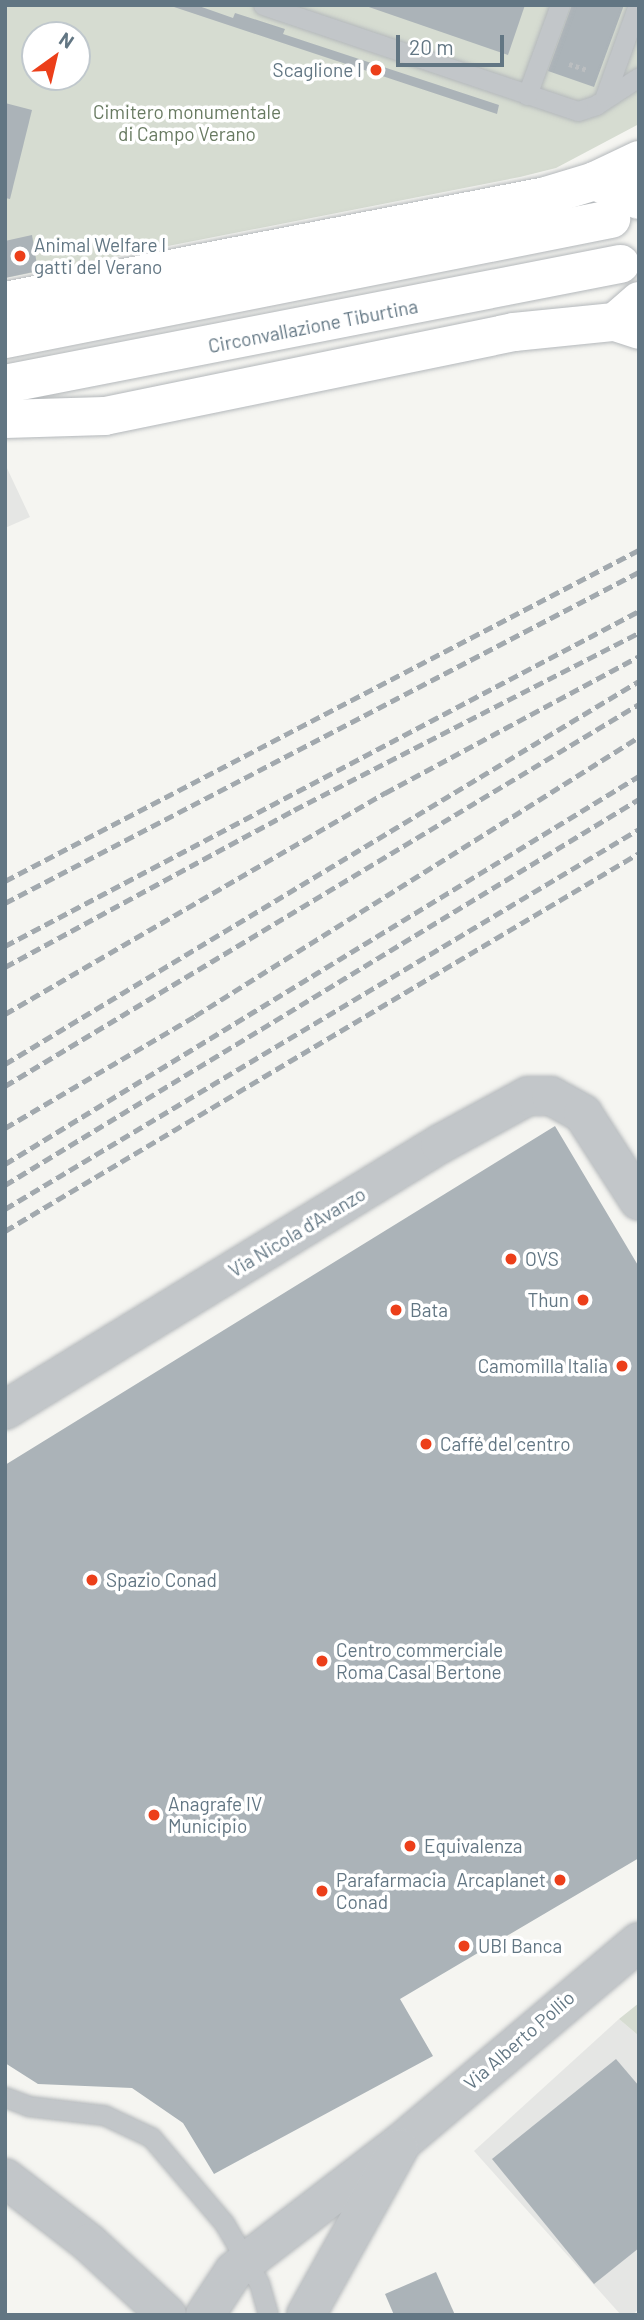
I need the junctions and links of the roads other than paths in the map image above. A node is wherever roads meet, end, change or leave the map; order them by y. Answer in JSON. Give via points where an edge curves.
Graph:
{"nodes":[{"id":1,"x":263,"y":5,"type":"edge"},
{"id":2,"x":560,"y":5,"type":"edge"},
{"id":3,"x":638,"y":5,"type":"edge"},
{"id":4,"x":639,"y":77,"type":"edge"},
{"id":5,"x":527,"y":95,"type":"junction"},
{"id":6,"x":605,"y":96,"type":"junction"},
{"id":7,"x":639,"y":160,"type":"edge"},
{"id":8,"x":595,"y":181,"type":"junction"},
{"id":9,"x":625,"y":209,"type":"edge"},
{"id":10,"x":621,"y":264,"type":"dead end"},
{"id":11,"x":5,"y":301,"type":"edge"},
{"id":12,"x":632,"y":320,"type":"edge"},
{"id":13,"x":5,"y":339,"type":"edge"},
{"id":14,"x":5,"y":384,"type":"edge"},
{"id":15,"x":105,"y":416,"type":"junction"},
{"id":16,"x":5,"y":419,"type":"edge"},
{"id":17,"x":5,"y":435,"type":"edge"},
{"id":18,"x":639,"y":1201,"type":"edge"},
{"id":19,"x":5,"y":1410,"type":"edge"},
{"id":20,"x":639,"y":1942,"type":"edge"},
{"id":21,"x":5,"y":2097,"type":"edge"},
{"id":22,"x":402,"y":2142,"type":"junction"},
{"id":23,"x":5,"y":2178,"type":"edge"},
{"id":24,"x":247,"y":2260,"type":"junction"},
{"id":25,"x":167,"y":2315,"type":"edge"},
{"id":26,"x":205,"y":2315,"type":"edge"},
{"id":27,"x":268,"y":2315,"type":"edge"},
{"id":28,"x":306,"y":2315,"type":"edge"}],
"edges":[{"from":1,"to":5,"type":"lane"},
{"from":2,"to":5,"type":"lane"},
{"from":3,"to":6,"type":"lane"},
{"from":4,"to":6,"type":"lane"},
{"from":5,"to":6,"type":"lane","via":[[578,111]]},
{"from":7,"to":8,"type":"highway"},
{"from":8,"to":9,"type":"highway"},
{"from":8,"to":11,"type":"highway","via":[[546,195]]},
{"from":9,"to":13,"type":"highway"},
{"from":10,"to":14,"type":"highway","name":"Circonvallazione Tiburtina"},
{"from":12,"to":15,"type":"highway","via":[[514,332]]},
{"from":15,"to":16,"type":"highway"},
{"from":15,"to":17,"type":"highway"},
{"from":18,"to":19,"type":"street","name":"Via Nicola d'Avanzo","via":[[592,1123],[573,1106],[551,1096],[519,1099]]},
{"from":20,"to":22,"type":"street","name":"Via Alberto Pollio"},
{"from":21,"to":24,"type":"lane","via":[[28,2106],[104,2115],[151,2137],[203,2194]]},
{"from":22,"to":24,"type":"street","name":"Via Alberto Pollio"},
{"from":22,"to":28,"type":"street","name":"Via Alberto Pollio"},
{"from":23,"to":25,"type":"street","via":[[89,2243]]},
{"from":24,"to":26,"type":"street","name":"Via Alberto Pollio"},
{"from":24,"to":27,"type":"lane"}]}
